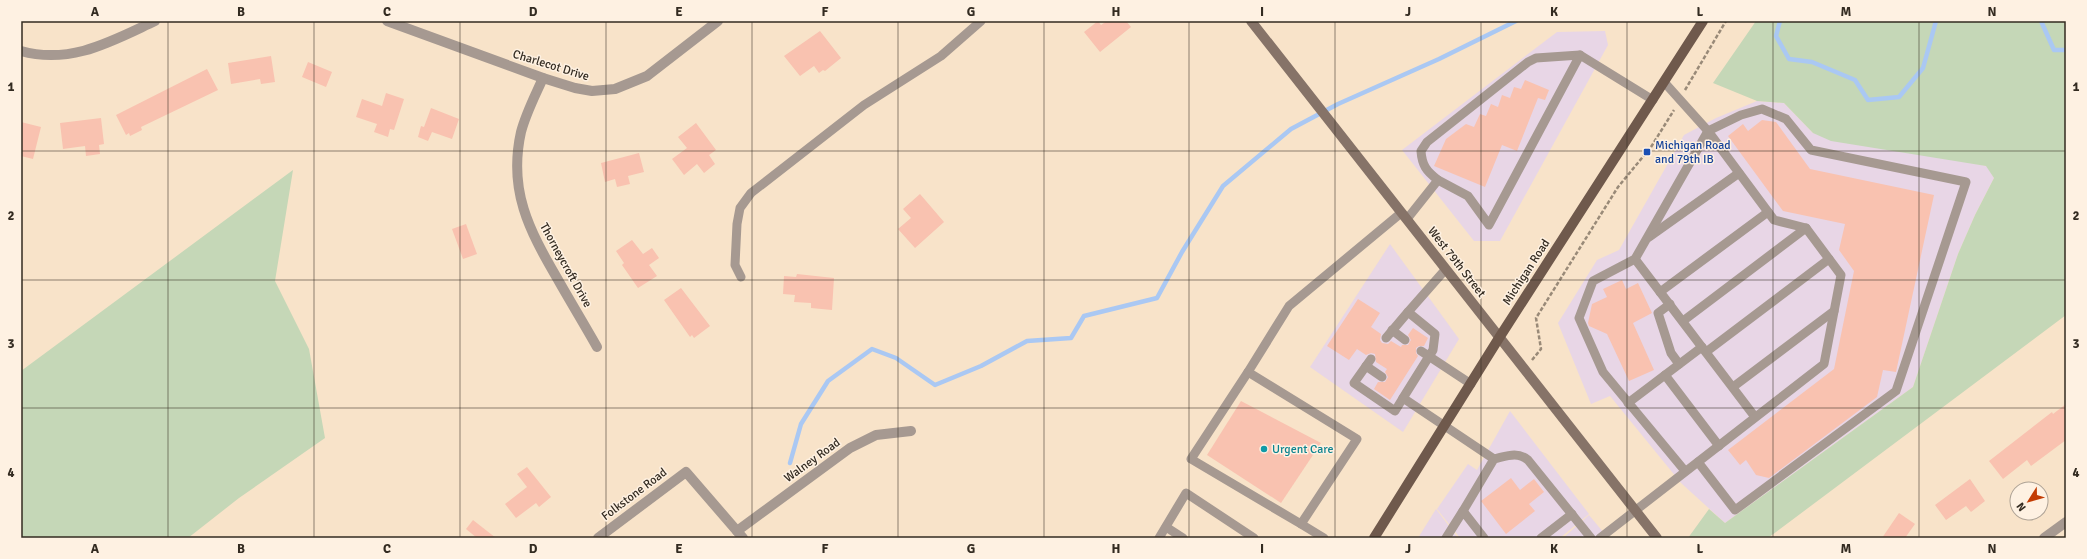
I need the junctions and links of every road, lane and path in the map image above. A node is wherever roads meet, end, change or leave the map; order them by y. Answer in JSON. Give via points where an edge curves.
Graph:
{"nodes":[{"id":1,"x":155,"y":21,"type":"edge"},
{"id":2,"x":387,"y":21,"type":"edge"},
{"id":3,"x":718,"y":21,"type":"edge"},
{"id":4,"x":981,"y":21,"type":"edge"},
{"id":5,"x":1251,"y":21,"type":"edge"},
{"id":6,"x":1703,"y":21,"type":"edge"},
{"id":7,"x":1726,"y":21,"type":"edge"},
{"id":8,"x":21,"y":51,"type":"edge"},
{"id":9,"x":1580,"y":55,"type":"junction"},
{"id":10,"x":543,"y":78,"type":"junction"},
{"id":11,"x":1664,"y":82,"type":"junction"},
{"id":12,"x":1653,"y":100,"type":"junction"},
{"id":13,"x":1680,"y":101,"type":"junction"},
{"id":14,"x":1708,"y":130,"type":"junction"},
{"id":15,"x":1739,"y":173,"type":"junction"},
{"id":16,"x":1438,"y":180,"type":"junction"},
{"id":17,"x":1768,"y":212,"type":"junction"},
{"id":18,"x":1404,"y":216,"type":"junction"},
{"id":19,"x":1806,"y":228,"type":"junction"},
{"id":20,"x":1646,"y":239,"type":"junction"},
{"id":21,"x":1636,"y":259,"type":"junction"},
{"id":22,"x":1829,"y":259,"type":"junction"},
{"id":23,"x":1445,"y":270,"type":"junction"},
{"id":24,"x":742,"y":277,"type":"dead end"},
{"id":25,"x":1660,"y":292,"type":"junction"},
{"id":26,"x":1670,"y":304,"type":"junction"},
{"id":27,"x":1834,"y":311,"type":"junction"},
{"id":28,"x":1408,"y":312,"type":"junction"},
{"id":29,"x":1683,"y":321,"type":"junction"},
{"id":30,"x":1499,"y":338,"type":"junction"},
{"id":31,"x":1405,"y":340,"type":"dead end"},
{"id":32,"x":597,"y":347,"type":"dead end"},
{"id":33,"x":1540,"y":349,"type":"dead end"},
{"id":34,"x":1704,"y":349,"type":"junction"},
{"id":35,"x":1421,"y":351,"type":"dead end"},
{"id":36,"x":1429,"y":357,"type":"junction"},
{"id":37,"x":1679,"y":364,"type":"junction"},
{"id":38,"x":1409,"y":369,"type":"dead end"},
{"id":39,"x":1248,"y":372,"type":"junction"},
{"id":40,"x":1417,"y":375,"type":"junction"},
{"id":41,"x":1665,"y":375,"type":"junction"},
{"id":42,"x":1382,"y":377,"type":"dead end"},
{"id":43,"x":1471,"y":384,"type":"junction"},
{"id":44,"x":1398,"y":387,"type":"dead end"},
{"id":45,"x":1733,"y":387,"type":"junction"},
{"id":46,"x":1404,"y":395,"type":"junction"},
{"id":47,"x":1628,"y":403,"type":"junction"},
{"id":48,"x":1755,"y":417,"type":"junction"},
{"id":49,"x":1445,"y":425,"type":"junction"},
{"id":50,"x":911,"y":431,"type":"dead end"},
{"id":51,"x":1719,"y":446,"type":"junction"},
{"id":52,"x":1494,"y":459,"type":"junction"},
{"id":53,"x":1698,"y":462,"type":"junction"},
{"id":54,"x":1685,"y":471,"type":"junction"},
{"id":55,"x":1635,"y":510,"type":"junction"},
{"id":56,"x":1463,"y":511,"type":"junction"},
{"id":57,"x":1572,"y":514,"type":"junction"},
{"id":58,"x":2066,"y":522,"type":"edge"},
{"id":59,"x":1301,"y":524,"type":"junction"},
{"id":60,"x":1166,"y":527,"type":"junction"},
{"id":61,"x":740,"y":534,"type":"edge"},
{"id":62,"x":598,"y":538,"type":"edge"},
{"id":63,"x":1159,"y":538,"type":"edge"},
{"id":64,"x":1183,"y":538,"type":"edge"},
{"id":65,"x":1254,"y":538,"type":"edge"},
{"id":66,"x":1324,"y":538,"type":"edge"},
{"id":67,"x":1374,"y":538,"type":"edge"},
{"id":68,"x":1446,"y":538,"type":"edge"},
{"id":69,"x":1484,"y":538,"type":"edge"},
{"id":70,"x":1541,"y":538,"type":"edge"},
{"id":71,"x":1591,"y":538,"type":"edge"},
{"id":72,"x":1600,"y":538,"type":"edge"},
{"id":73,"x":1657,"y":538,"type":"edge"},
{"id":74,"x":2044,"y":538,"type":"edge"}],
"edges":[{"from":1,"to":8,"type":"street","via":[[97,48],[77,54],[49,56]]},
{"from":2,"to":10,"type":"street","name":"Charlecot Drive"},
{"from":3,"to":10,"type":"street","name":"Charlecot Drive","via":[[647,76],[622,87],[582,90]]},
{"from":4,"to":24,"type":"lane","via":[[941,56],[864,105],[751,193],[740,208],[737,224],[735,265]]},
{"from":5,"to":18,"type":"main road","name":"West 79th Street"},
{"from":6,"to":11,"type":"main road","name":"Michigan Road"},
{"from":7,"to":13,"type":"path"},
{"from":9,"to":12,"type":"lane"},
{"from":9,"to":16,"type":"lane","via":[[1536,58],[1528,62],[1427,142],[1421,150],[1422,160],[1427,172]]},
{"from":9,"to":16,"type":"lane","via":[[1489,225],[1468,196]]},
{"from":10,"to":32,"type":"street","name":"Thorneycroft Drive","via":[[525,119],[519,145],[517,168],[520,199],[532,233]]},
{"from":11,"to":12,"type":"main road","name":"Michigan Road"},
{"from":11,"to":13,"type":"lane"},
{"from":12,"to":30,"type":"main road","name":"Michigan Road"},
{"from":13,"to":14,"type":"lane"},
{"from":13,"to":33,"type":"path","via":[[1651,147],[1618,187],[1536,318]]},
{"from":14,"to":15,"type":"lane"},
{"from":14,"to":20,"type":"lane"},
{"from":14,"to":53,"type":"lane","via":[[1762,108],[1786,119],[1811,150],[1966,182],[1896,391],[1735,510]]},
{"from":15,"to":17,"type":"lane"},
{"from":15,"to":20,"type":"lane"},
{"from":16,"to":18,"type":"lane"},
{"from":17,"to":19,"type":"lane","via":[[1774,220]]},
{"from":17,"to":25,"type":"lane"},
{"from":18,"to":23,"type":"main road","name":"West 79th Street"},
{"from":18,"to":39,"type":"lane","via":[[1289,306]]},
{"from":19,"to":22,"type":"lane"},
{"from":19,"to":29,"type":"lane"},
{"from":20,"to":21,"type":"lane"},
{"from":21,"to":25,"type":"lane"},
{"from":21,"to":47,"type":"lane","via":[[1593,281],[1579,318],[1603,372]]},
{"from":22,"to":27,"type":"lane","via":[[1841,275]]},
{"from":22,"to":34,"type":"lane"},
{"from":23,"to":28,"type":"lane"},
{"from":23,"to":30,"type":"main road","name":"West 79th Street"},
{"from":25,"to":26,"type":"lane"},
{"from":26,"to":29,"type":"lane"},
{"from":26,"to":37,"type":"lane","via":[[1658,313],[1671,353]]},
{"from":27,"to":45,"type":"lane"},
{"from":27,"to":48,"type":"lane","via":[[1824,364]]},
{"from":28,"to":31,"type":"lane","via":[[1389,334]]},
{"from":28,"to":36,"type":"lane","via":[[1435,334],[1433,350]]},
{"from":29,"to":34,"type":"lane"},
{"from":30,"to":43,"type":"main road","name":"Michigan Road"},
{"from":30,"to":55,"type":"main road","name":"West 79th Street"},
{"from":34,"to":37,"type":"lane"},
{"from":34,"to":45,"type":"lane"},
{"from":35,"to":36,"type":"lane"},
{"from":36,"to":40,"type":"lane"},
{"from":36,"to":43,"type":"lane"},
{"from":37,"to":41,"type":"lane"},
{"from":38,"to":40,"type":"lane"},
{"from":39,"to":59,"type":"lane","via":[[1357,439]]},
{"from":39,"to":59,"type":"lane","via":[[1191,459]]},
{"from":40,"to":46,"type":"lane"},
{"from":41,"to":47,"type":"lane"},
{"from":41,"to":51,"type":"lane"},
{"from":42,"to":46,"type":"lane","via":[[1369,362],[1354,383],[1395,411]]},
{"from":43,"to":49,"type":"main road","name":"Michigan Road"},
{"from":44,"to":46,"type":"lane"},
{"from":45,"to":48,"type":"lane"},
{"from":46,"to":49,"type":"lane"},
{"from":47,"to":54,"type":"lane"},
{"from":48,"to":51,"type":"lane"},
{"from":49,"to":52,"type":"lane"},
{"from":49,"to":67,"type":"main road","name":"Michigan Road"},
{"from":50,"to":61,"type":"street","name":"Walney Road","via":[[876,435],[850,448]]},
{"from":51,"to":53,"type":"lane"},
{"from":52,"to":56,"type":"lane"},
{"from":52,"to":57,"type":"lane","via":[[1522,455]]},
{"from":53,"to":54,"type":"lane"},
{"from":54,"to":55,"type":"lane"},
{"from":55,"to":72,"type":"lane"},
{"from":55,"to":73,"type":"main road","name":"West 79th Street"},
{"from":56,"to":68,"type":"lane"},
{"from":56,"to":69,"type":"lane"},
{"from":57,"to":70,"type":"lane"},
{"from":57,"to":71,"type":"lane"},
{"from":58,"to":74,"type":"street"},
{"from":59,"to":66,"type":"lane"},
{"from":60,"to":63,"type":"lane"},
{"from":60,"to":64,"type":"lane"},
{"from":60,"to":65,"type":"lane","via":[[1186,493]]},
{"from":61,"to":62,"type":"street","name":"Folkstone Road","via":[[686,472]]}]}
